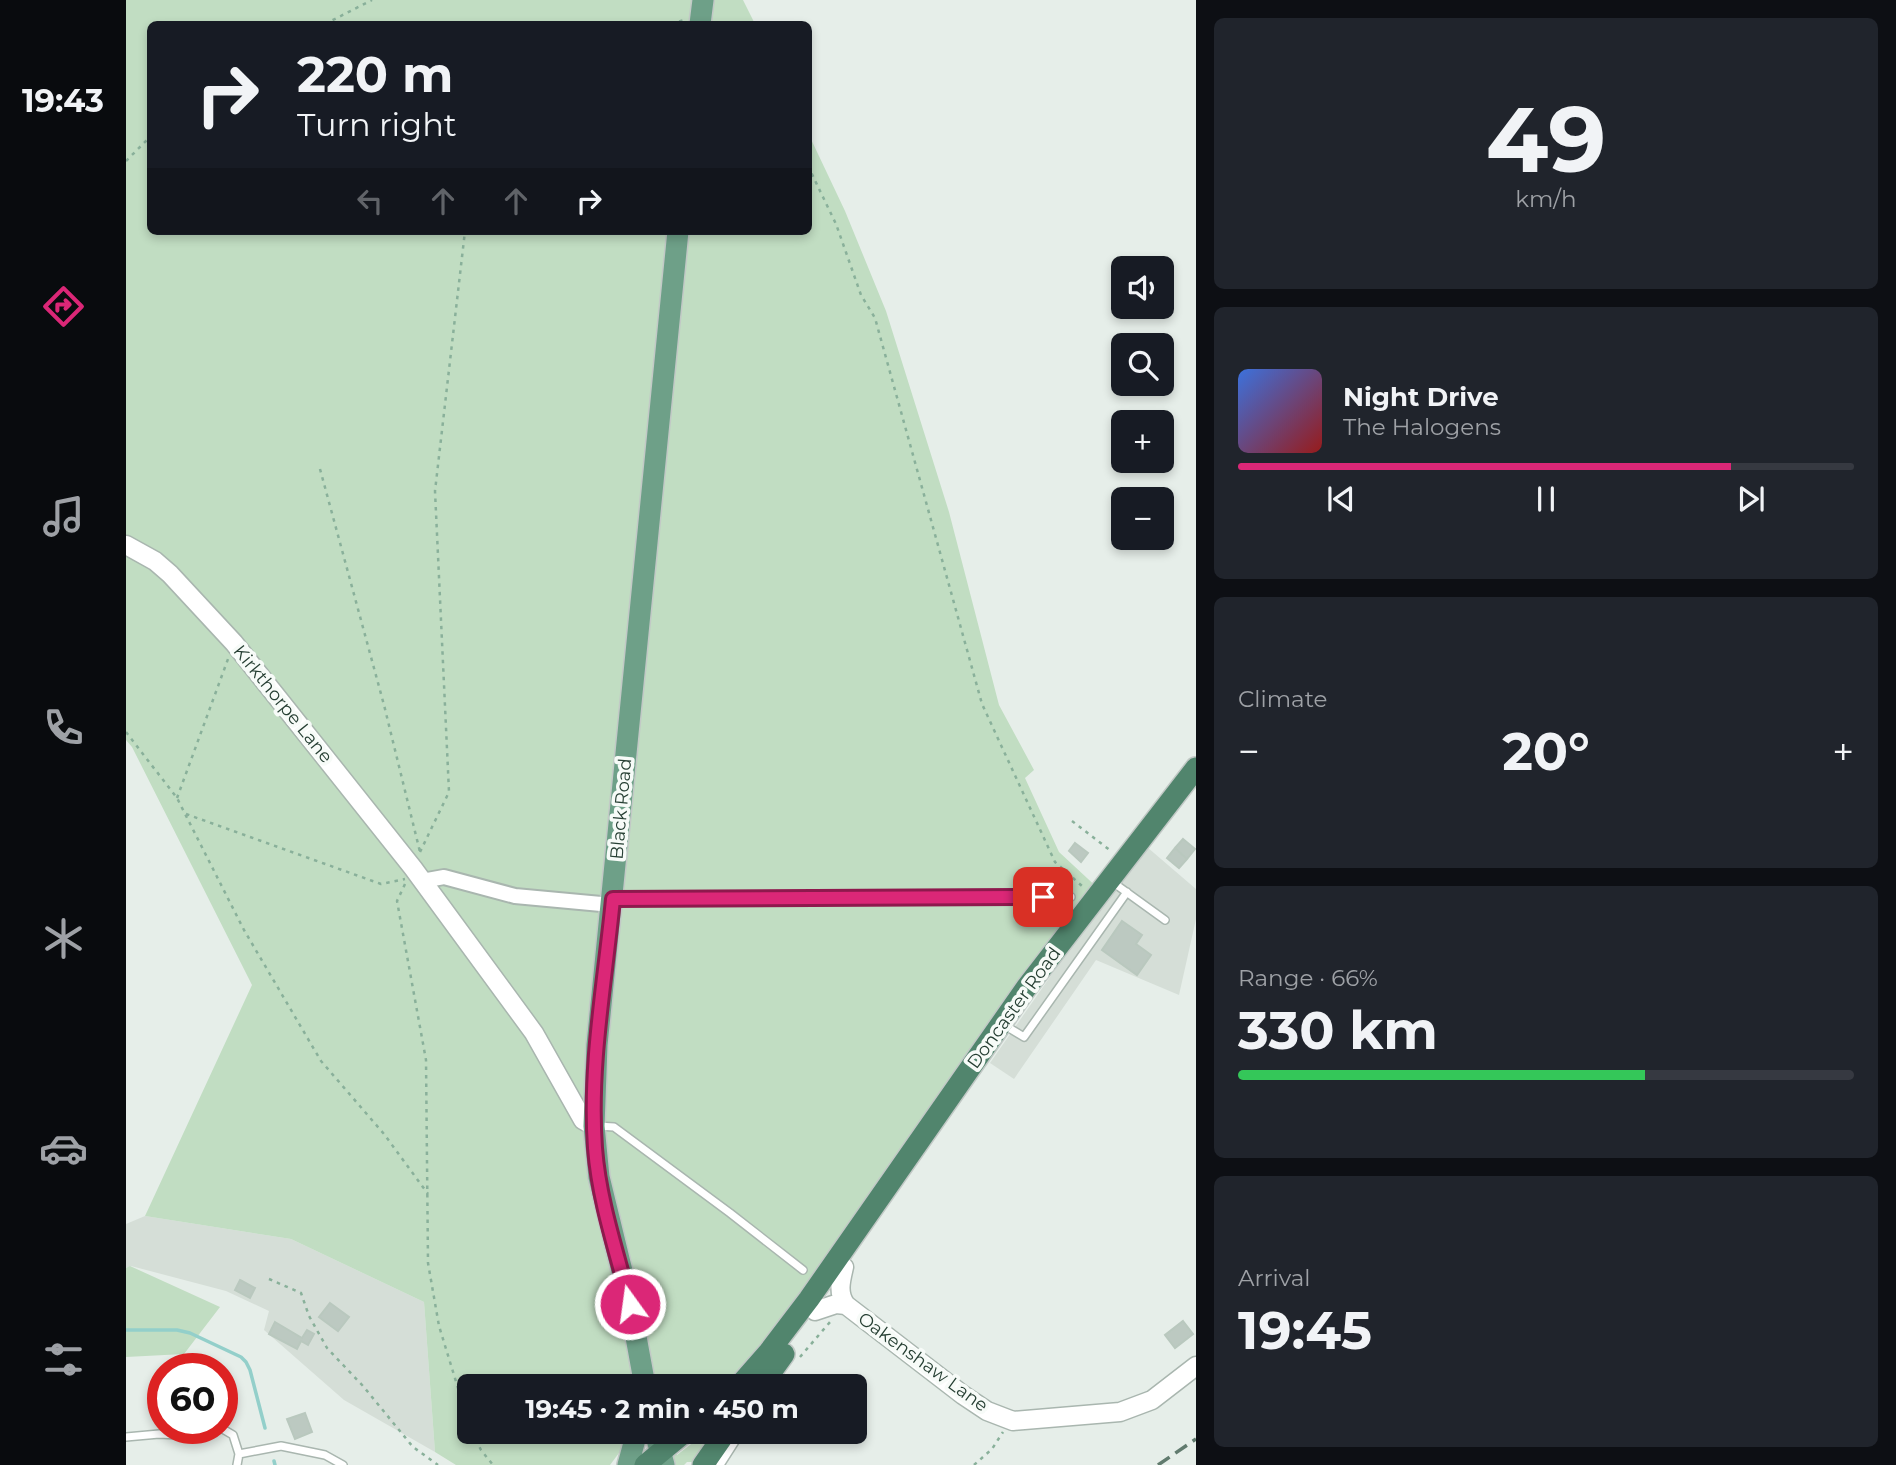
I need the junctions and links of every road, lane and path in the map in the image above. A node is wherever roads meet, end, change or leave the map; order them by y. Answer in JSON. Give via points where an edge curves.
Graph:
{"nodes":[{"id":1,"x":372,"y":0,"type":"edge"},
{"id":2,"x":703,"y":0,"type":"edge"},
{"id":3,"x":331,"y":21,"type":"edge"},
{"id":4,"x":700,"y":21,"type":"edge"},
{"id":5,"x":147,"y":140,"type":"edge"},
{"id":6,"x":126,"y":161,"type":"edge"},
{"id":7,"x":812,"y":174,"type":"edge"},
{"id":8,"x":465,"y":235,"type":"edge"},
{"id":9,"x":678,"y":235,"type":"edge"},
{"id":10,"x":320,"y":469,"type":"dead end"},
{"id":11,"x":126,"y":545,"type":"edge"},
{"id":12,"x":234,"y":643,"type":"junction"},
{"id":13,"x":126,"y":732,"type":"edge"},
{"id":14,"x":1196,"y":768,"type":"edge"},
{"id":15,"x":177,"y":798,"type":"junction"},
{"id":16,"x":185,"y":814,"type":"junction"},
{"id":17,"x":1072,"y":821,"type":"dead end"},
{"id":18,"x":1125,"y":861,"type":"junction"},
{"id":19,"x":418,"y":867,"type":"junction"},
{"id":20,"x":1119,"y":886,"type":"junction"},
{"id":21,"x":1090,"y":893,"type":"dead end"},
{"id":22,"x":1071,"y":897,"type":"dead end"},
{"id":23,"x":612,"y":902,"type":"junction"},
{"id":24,"x":1165,"y":920,"type":"dead end"},
{"id":25,"x":594,"y":1126,"type":"junction"},
{"id":26,"x":913,"y":1152,"type":"junction"},
{"id":27,"x":428,"y":1194,"type":"junction"},
{"id":28,"x":803,"y":1270,"type":"dead end"},
{"id":29,"x":269,"y":1279,"type":"dead end"},
{"id":30,"x":828,"y":1300,"type":"junction"},
{"id":31,"x":800,"y":1357,"type":"dead end"},
{"id":32,"x":1196,"y":1366,"type":"edge"},
{"id":33,"x":642,"y":1374,"type":"edge"},
{"id":34,"x":750,"y":1374,"type":"edge"},
{"id":35,"x":770,"y":1374,"type":"edge"},
{"id":36,"x":457,"y":1385,"type":"edge"},
{"id":37,"x":1010,"y":1420,"type":"junction"},
{"id":38,"x":147,"y":1434,"type":"edge"},
{"id":39,"x":126,"y":1437,"type":"edge"},
{"id":40,"x":236,"y":1444,"type":"edge"},
{"id":41,"x":478,"y":1444,"type":"edge"},
{"id":42,"x":634,"y":1444,"type":"edge"},
{"id":43,"x":718,"y":1444,"type":"edge"},
{"id":44,"x":733,"y":1444,"type":"edge"},
{"id":45,"x":239,"y":1454,"type":"junction"},
{"id":46,"x":237,"y":1465,"type":"edge"},
{"id":47,"x":343,"y":1465,"type":"edge"},
{"id":48,"x":438,"y":1465,"type":"edge"},
{"id":49,"x":493,"y":1465,"type":"edge"},
{"id":50,"x":628,"y":1465,"type":"edge"},
{"id":51,"x":703,"y":1465,"type":"edge"},
{"id":52,"x":720,"y":1465,"type":"edge"},
{"id":53,"x":974,"y":1465,"type":"edge"}],
"edges":[{"from":1,"to":3,"type":"path"},
{"from":2,"to":4,"type":"main road"},
{"from":5,"to":6,"type":"path"},
{"from":7,"to":21,"type":"path","via":[[836,224],[861,295],[875,318],[982,704],[1055,862]]},
{"from":8,"to":19,"type":"path","via":[[435,491],[449,792]]},
{"from":9,"to":23,"type":"main road","name":"Black Road"},
{"from":10,"to":19,"type":"path","via":[[384,705]]},
{"from":11,"to":12,"type":"street","name":"Kirkthorpe Lane","via":[[170,574]]},
{"from":12,"to":15,"type":"path"},
{"from":12,"to":19,"type":"street","name":"Kirkthorpe Lane"},
{"from":13,"to":15,"type":"path"},
{"from":14,"to":18,"type":"highway","name":"Doncaster Road"},
{"from":15,"to":16,"type":"path"},
{"from":16,"to":27,"type":"path","via":[[244,930],[321,1060]]},
{"from":16,"to":27,"type":"path","via":[[381,884],[408,878],[397,901],[425,1060]]},
{"from":17,"to":18,"type":"path"},
{"from":18,"to":20,"type":"highway","name":"Doncaster Road"},
{"from":19,"to":23,"type":"street","via":[[515,896]]},
{"from":19,"to":25,"type":"street","name":"Kirkthorpe Lane","via":[[534,1033],[583,1120]]},
{"from":20,"to":24,"type":"lane"},
{"from":20,"to":26,"type":"highway","name":"Doncaster Road","via":[[1000,1023]]},
{"from":22,"to":23,"type":"lane"},
{"from":23,"to":25,"type":"main road","name":"Black Road"},
{"from":25,"to":28,"type":"lane","via":[[614,1127]]},
{"from":25,"to":33,"type":"main road","name":"Black Road","via":[[599,1177]]},
{"from":26,"to":30,"type":"highway","name":"Doncaster Road"},
{"from":26,"to":30,"type":"highway","name":"Doncaster Road","via":[[884,1190]]},
{"from":27,"to":36,"type":"path","via":[[428,1263],[439,1326]]},
{"from":29,"to":48,"type":"path","via":[[301,1293],[327,1348],[413,1447]]},
{"from":30,"to":31,"type":"path"},
{"from":30,"to":34,"type":"highway","name":"Doncaster Road"},
{"from":30,"to":35,"type":"highway","name":"Doncaster Road"},
{"from":30,"to":37,"type":"street","name":"Oakenshaw Lane","via":[[987,1411]]},
{"from":32,"to":37,"type":"street","name":"Oakenshaw Lane","via":[[1152,1400],[1120,1412]]},
{"from":37,"to":53,"type":"path","via":[[992,1449]]},
{"from":38,"to":39,"type":"lane"},
{"from":40,"to":45,"type":"lane"},
{"from":41,"to":49,"type":"path"},
{"from":42,"to":50,"type":"main road"},
{"from":43,"to":51,"type":"highway"},
{"from":44,"to":52,"type":"lane"},
{"from":45,"to":46,"type":"lane"},
{"from":45,"to":47,"type":"lane","via":[[281,1446],[325,1455]]}]}
